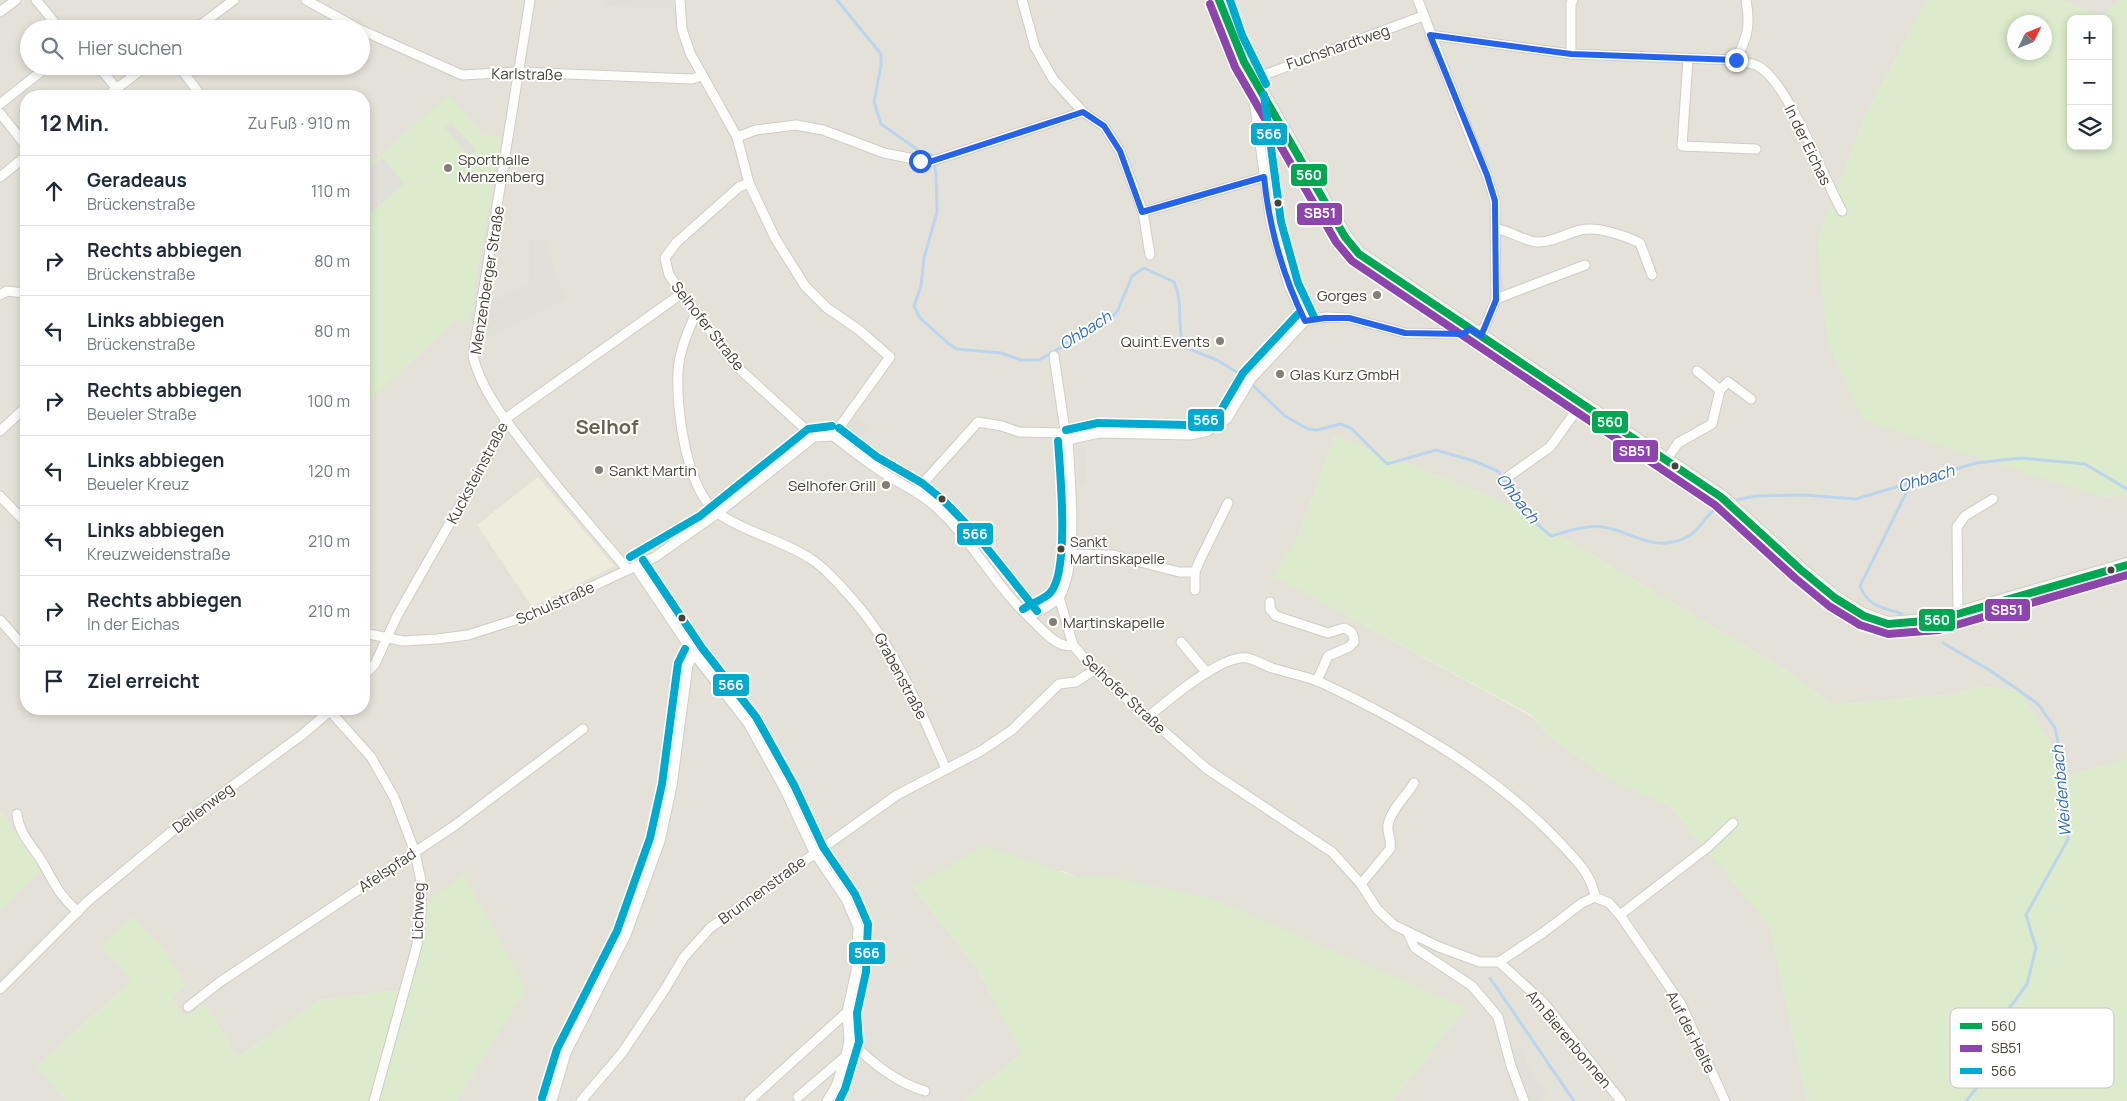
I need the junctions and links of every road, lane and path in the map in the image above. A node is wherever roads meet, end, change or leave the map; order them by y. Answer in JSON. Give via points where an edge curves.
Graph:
{"nodes":[{"id":1,"x":16,"y":0,"type":"edge"},
{"id":2,"x":36,"y":0,"type":"edge"},
{"id":3,"x":234,"y":0,"type":"edge"},
{"id":4,"x":306,"y":0,"type":"edge"},
{"id":5,"x":530,"y":0,"type":"edge"},
{"id":6,"x":680,"y":0,"type":"edge"},
{"id":7,"x":1022,"y":0,"type":"edge"},
{"id":8,"x":1219,"y":0,"type":"edge"},
{"id":9,"x":1418,"y":0,"type":"edge"},
{"id":10,"x":1573,"y":0,"type":"edge"},
{"id":11,"x":1746,"y":0,"type":"edge"},
{"id":12,"x":0,"y":12,"type":"edge"},
{"id":13,"x":1423,"y":16,"type":"junction"},
{"id":14,"x":53,"y":20,"type":"edge"},
{"id":15,"x":207,"y":20,"type":"edge"},
{"id":16,"x":343,"y":20,"type":"edge"},
{"id":17,"x":370,"y":34,"type":"edge"},
{"id":18,"x":1430,"y":35,"type":"junction"},
{"id":19,"x":1571,"y":54,"type":"junction"},
{"id":20,"x":1688,"y":59,"type":"junction"},
{"id":21,"x":1736,"y":60,"type":"junction"},
{"id":22,"x":517,"y":72,"type":"junction"},
{"id":23,"x":37,"y":75,"type":"edge"},
{"id":24,"x":105,"y":75,"type":"edge"},
{"id":25,"x":134,"y":75,"type":"edge"},
{"id":26,"x":186,"y":75,"type":"edge"},
{"id":27,"x":702,"y":76,"type":"junction"},
{"id":28,"x":1255,"y":83,"type":"junction"},
{"id":29,"x":116,"y":89,"type":"joint"},
{"id":30,"x":197,"y":90,"type":"edge"},
{"id":31,"x":0,"y":104,"type":"edge"},
{"id":32,"x":1083,"y":112,"type":"junction"},
{"id":33,"x":0,"y":113,"type":"edge"},
{"id":34,"x":737,"y":137,"type":"junction"},
{"id":35,"x":20,"y":138,"type":"edge"},
{"id":36,"x":1756,"y":150,"type":"dead end"},
{"id":37,"x":20,"y":161,"type":"edge"},
{"id":38,"x":0,"y":177,"type":"edge"},
{"id":39,"x":1264,"y":177,"type":"junction"},
{"id":40,"x":749,"y":183,"type":"junction"},
{"id":41,"x":1842,"y":211,"type":"dead end"},
{"id":42,"x":1142,"y":212,"type":"junction"},
{"id":43,"x":1497,"y":229,"type":"junction"},
{"id":44,"x":1150,"y":255,"type":"dead end"},
{"id":45,"x":1585,"y":265,"type":"dead end"},
{"id":46,"x":1652,"y":275,"type":"dead end"},
{"id":47,"x":20,"y":292,"type":"edge"},
{"id":48,"x":681,"y":294,"type":"junction"},
{"id":49,"x":0,"y":295,"type":"edge"},
{"id":50,"x":1496,"y":300,"type":"junction"},
{"id":51,"x":697,"y":311,"type":"junction"},
{"id":52,"x":1305,"y":321,"type":"junction"},
{"id":53,"x":1476,"y":332,"type":"junction"},
{"id":54,"x":1054,"y":356,"type":"dead end"},
{"id":55,"x":1697,"y":371,"type":"dead end"},
{"id":56,"x":1720,"y":390,"type":"junction"},
{"id":57,"x":1751,"y":399,"type":"dead end"},
{"id":58,"x":1582,"y":403,"type":"junction"},
{"id":59,"x":20,"y":413,"type":"edge"},
{"id":60,"x":504,"y":419,"type":"junction"},
{"id":61,"x":0,"y":431,"type":"edge"},
{"id":62,"x":833,"y":436,"type":"junction"},
{"id":63,"x":1066,"y":436,"type":"junction"},
{"id":64,"x":814,"y":437,"type":"junction"},
{"id":65,"x":1666,"y":459,"type":"junction"},
{"id":66,"x":1509,"y":476,"type":"dead end"},
{"id":67,"x":916,"y":491,"type":"junction"},
{"id":68,"x":0,"y":496,"type":"edge"},
{"id":69,"x":1992,"y":499,"type":"dead end"},
{"id":70,"x":1228,"y":503,"type":"dead end"},
{"id":71,"x":718,"y":513,"type":"junction"},
{"id":72,"x":20,"y":517,"type":"edge"},
{"id":73,"x":1070,"y":554,"type":"junction"},
{"id":74,"x":2127,"y":565,"type":"edge"},
{"id":75,"x":632,"y":568,"type":"junction"},
{"id":76,"x":1195,"y":572,"type":"junction"},
{"id":77,"x":1195,"y":590,"type":"dead end"},
{"id":78,"x":1059,"y":597,"type":"junction"},
{"id":79,"x":1270,"y":602,"type":"dead end"},
{"id":80,"x":1958,"y":614,"type":"junction"},
{"id":81,"x":1029,"y":617,"type":"junction"},
{"id":82,"x":0,"y":620,"type":"edge"},
{"id":83,"x":370,"y":634,"type":"edge"},
{"id":84,"x":386,"y":637,"type":"junction"},
{"id":85,"x":1181,"y":642,"type":"dead end"},
{"id":86,"x":20,"y":643,"type":"edge"},
{"id":87,"x":1073,"y":645,"type":"junction"},
{"id":88,"x":692,"y":652,"type":"junction"},
{"id":89,"x":370,"y":669,"type":"edge"},
{"id":90,"x":1094,"y":670,"type":"junction"},
{"id":91,"x":1207,"y":673,"type":"junction"},
{"id":92,"x":1318,"y":681,"type":"junction"},
{"id":93,"x":325,"y":715,"type":"edge"},
{"id":94,"x":335,"y":715,"type":"edge"},
{"id":95,"x":1148,"y":717,"type":"junction"},
{"id":96,"x":583,"y":729,"type":"dead end"},
{"id":97,"x":946,"y":769,"type":"junction"},
{"id":98,"x":1414,"y":783,"type":"dead end"},
{"id":99,"x":18,"y":814,"type":"dead end"},
{"id":100,"x":1733,"y":823,"type":"dead end"},
{"id":101,"x":415,"y":852,"type":"junction"},
{"id":102,"x":814,"y":852,"type":"junction"},
{"id":103,"x":1361,"y":884,"type":"junction"},
{"id":104,"x":1595,"y":897,"type":"junction"},
{"id":105,"x":78,"y":912,"type":"junction"},
{"id":106,"x":1620,"y":915,"type":"junction"},
{"id":107,"x":1408,"y":933,"type":"junction"},
{"id":108,"x":1499,"y":962,"type":"junction"},
{"id":109,"x":0,"y":989,"type":"edge"},
{"id":110,"x":188,"y":1007,"type":"dead end"},
{"id":111,"x":847,"y":1012,"type":"junction"},
{"id":112,"x":849,"y":1040,"type":"junction"},
{"id":113,"x":846,"y":1056,"type":"junction"},
{"id":114,"x":925,"y":1091,"type":"dead end"},
{"id":115,"x":798,"y":1097,"type":"dead end"},
{"id":116,"x":374,"y":1101,"type":"edge"},
{"id":117,"x":552,"y":1101,"type":"edge"},
{"id":118,"x":580,"y":1101,"type":"edge"},
{"id":119,"x":749,"y":1101,"type":"edge"},
{"id":120,"x":827,"y":1101,"type":"edge"},
{"id":121,"x":1524,"y":1101,"type":"edge"},
{"id":122,"x":1621,"y":1101,"type":"edge"},
{"id":123,"x":1725,"y":1101,"type":"edge"}],
"edges":[{"from":1,"to":12,"type":"street"},
{"from":2,"to":14,"type":"street"},
{"from":3,"to":15,"type":"street"},
{"from":4,"to":16,"type":"street","name":"Karlstraße"},
{"from":5,"to":22,"type":"street","name":"Menzenberger Straße"},
{"from":6,"to":27,"type":"street","via":[[682,28]]},
{"from":7,"to":32,"type":"street","via":[[1034,47],[1053,79]]},
{"from":8,"to":28,"type":"main road","via":[[1233,39]]},
{"from":9,"to":13,"type":"street"},
{"from":10,"to":19,"type":"street"},
{"from":11,"to":21,"type":"street","via":[[1748,33]]},
{"from":13,"to":18,"type":"street"},
{"from":13,"to":28,"type":"street","name":"Fuchshardtweg"},
{"from":17,"to":22,"type":"street","name":"Karlstraße","via":[[462,75]]},
{"from":18,"to":19,"type":"street","name":"In der Eichas"},
{"from":18,"to":43,"type":"street","via":[[1487,175],[1495,201]]},
{"from":19,"to":20,"type":"street","name":"In der Eichas"},
{"from":20,"to":21,"type":"street","name":"In der Eichas"},
{"from":20,"to":36,"type":"street","via":[[1682,146]]},
{"from":21,"to":41,"type":"street","name":"In der Eichas","via":[[1758,66],[1775,82],[1797,118]]},
{"from":22,"to":27,"type":"street","name":"Karlstraße","via":[[692,79]]},
{"from":22,"to":60,"type":"street","name":"Menzenberger Straße","via":[[473,356],[481,378]]},
{"from":23,"to":31,"type":"street"},
{"from":24,"to":29,"type":"street"},
{"from":25,"to":29,"type":"street"},
{"from":26,"to":30,"type":"street"},
{"from":27,"to":34,"type":"street"},
{"from":28,"to":39,"type":"street","via":[[1253,92]]},
{"from":28,"to":53,"type":"main road","via":[[1352,246]]},
{"from":32,"to":34,"type":"street","via":[[933,160],[884,154],[823,130],[796,125],[756,130]]},
{"from":32,"to":42,"type":"street","via":[[1104,126],[1120,151]]},
{"from":33,"to":35,"type":"street"},
{"from":34,"to":40,"type":"street"},
{"from":37,"to":38,"type":"street"},
{"from":39,"to":42,"type":"street"},
{"from":39,"to":52,"type":"street","via":[[1271,224],[1288,286]]},
{"from":40,"to":48,"type":"street","name":"Selhofer Straße","via":[[739,187],[683,237],[665,258],[669,275]]},
{"from":40,"to":62,"type":"street","via":[[775,238],[805,286],[827,308],[890,357]]},
{"from":42,"to":44,"type":"street"},
{"from":43,"to":46,"type":"street","via":[[1514,232],[1534,242],[1584,229],[1630,237],[1640,243]]},
{"from":43,"to":50,"type":"street"},
{"from":45,"to":50,"type":"street"},
{"from":47,"to":49,"type":"street","via":[[7,291]]},
{"from":48,"to":51,"type":"street","name":"Selhofer Straße"},
{"from":48,"to":60,"type":"street","name":"Kucksteinstraße"},
{"from":50,"to":53,"type":"street"},
{"from":51,"to":64,"type":"street","name":"Selhofer Straße","via":[[735,365]]},
{"from":51,"to":71,"type":"street","via":[[685,339],[678,371],[678,405],[692,474]]},
{"from":52,"to":53,"type":"street","via":[[1349,318],[1405,333]]},
{"from":52,"to":63,"type":"street","via":[[1249,382],[1227,419],[1208,432]]},
{"from":53,"to":58,"type":"main road"},
{"from":54,"to":63,"type":"street"},
{"from":55,"to":56,"type":"street"},
{"from":56,"to":57,"type":"street","via":[[1728,382]]},
{"from":56,"to":65,"type":"street","via":[[1712,424],[1678,443]]},
{"from":58,"to":65,"type":"main road"},
{"from":58,"to":66,"type":"street","via":[[1550,447]]},
{"from":59,"to":61,"type":"street"},
{"from":60,"to":75,"type":"street","name":"Menzenberger Straße","via":[[560,491]]},
{"from":60,"to":84,"type":"street","name":"Kucksteinstraße","via":[[501,433]]},
{"from":62,"to":64,"type":"street"},
{"from":62,"to":67,"type":"street","name":"Selhofer Straße","via":[[883,473]]},
{"from":63,"to":67,"type":"street","via":[[1019,432],[978,422]]},
{"from":63,"to":73,"type":"street"},
{"from":64,"to":71,"type":"street","name":"Schulstraße"},
{"from":65,"to":80,"type":"main road","via":[[1721,496],[1801,570],[1835,598],[1864,616],[1888,624],[1916,623]]},
{"from":67,"to":81,"type":"street","name":"Selhofer Straße","via":[[966,538]]},
{"from":68,"to":72,"type":"street"},
{"from":69,"to":80,"type":"street","via":[[1965,516],[1957,527]]},
{"from":70,"to":76,"type":"street"},
{"from":71,"to":75,"type":"street","name":"Schulstraße","via":[[655,557]]},
{"from":71,"to":97,"type":"street","name":"Grabenstraße","via":[[811,559],[846,592],[871,621],[894,657]]},
{"from":73,"to":76,"type":"street","via":[[1113,555],[1180,572]]},
{"from":73,"to":78,"type":"street"},
{"from":74,"to":80,"type":"main road"},
{"from":75,"to":84,"type":"street","name":"Schulstraße","via":[[506,625],[437,639],[403,642]]},
{"from":75,"to":88,"type":"street","name":"Menzenberger Straße"},
{"from":76,"to":77,"type":"street"},
{"from":78,"to":81,"type":"street"},
{"from":78,"to":87,"type":"street"},
{"from":79,"to":92,"type":"street","via":[[1270,609],[1276,616],[1328,633],[1344,628],[1351,631],[1354,642],[1328,656]]},
{"from":81,"to":87,"type":"street","name":"Selhofer Straße","via":[[1053,639],[1064,646]]},
{"from":82,"to":86,"type":"street"},
{"from":83,"to":84,"type":"street","name":"Schulstraße"},
{"from":84,"to":89,"type":"street"},
{"from":85,"to":91,"type":"street"},
{"from":87,"to":90,"type":"street","name":"Selhofer Straße"},
{"from":88,"to":102,"type":"street","name":"Menzenberger Straße","via":[[748,723]]},
{"from":88,"to":117,"type":"street","via":[[672,786],[660,840],[626,935],[566,1053]]},
{"from":90,"to":95,"type":"street","name":"Selhofer Straße"},
{"from":90,"to":97,"type":"street","name":"Brunnenstraße","via":[[1076,682],[1059,684],[1012,730]]},
{"from":91,"to":92,"type":"street","via":[[1232,660],[1247,658]]},
{"from":91,"to":95,"type":"street"},
{"from":92,"to":104,"type":"street","via":[[1402,724],[1482,775],[1547,828],[1581,865],[1593,884]]},
{"from":93,"to":105,"type":"street","name":"Dellenweg","via":[[182,823]]},
{"from":94,"to":101,"type":"street","name":"Lichweg","via":[[371,757],[394,797]]},
{"from":95,"to":103,"type":"street","name":"Selhofer Straße","via":[[1206,769],[1332,852]]},
{"from":96,"to":101,"type":"street","name":"Afelspfad"},
{"from":97,"to":102,"type":"street","name":"Brunnenstraße","via":[[897,794]]},
{"from":98,"to":103,"type":"street","via":[[1388,822],[1392,841],[1390,849]]},
{"from":99,"to":105,"type":"street","via":[[18,828],[44,865],[51,881]]},
{"from":100,"to":106,"type":"street","via":[[1708,847]]},
{"from":101,"to":110,"type":"street","name":"Afelspfad","via":[[220,982]]},
{"from":101,"to":116,"type":"street","name":"Lichweg","via":[[421,881],[422,913],[417,945]]},
{"from":102,"to":111,"type":"street","name":"Menzenberger Straße","via":[[846,900],[858,927],[856,971]]},
{"from":102,"to":118,"type":"street","name":"Brunnenstraße","via":[[710,928],[694,944],[622,1053]]},
{"from":103,"to":107,"type":"street","name":"Selhofer Straße","via":[[1377,909]]},
{"from":104,"to":106,"type":"street","name":"Auf der Helte","via":[[1609,903]]},
{"from":104,"to":108,"type":"street"},
{"from":105,"to":109,"type":"street","name":"Dellenweg"},
{"from":106,"to":123,"type":"street","name":"Auf der Helte","via":[[1681,1004]]},
{"from":107,"to":108,"type":"street","via":[[1480,962]]},
{"from":107,"to":121,"type":"street","name":"Selhofer Straße","via":[[1415,948],[1472,986],[1498,1017],[1510,1066]]},
{"from":108,"to":122,"type":"street","name":"Am Bierenbonnen","via":[[1544,1003]]},
{"from":111,"to":112,"type":"street","name":"Menzenberger Straße"},
{"from":111,"to":119,"type":"street"},
{"from":112,"to":113,"type":"street","name":"Menzenberger Straße"},
{"from":112,"to":114,"type":"street","via":[[890,1075]]},
{"from":113,"to":115,"type":"street"},
{"from":113,"to":120,"type":"street","name":"Menzenberger Straße"}]}
